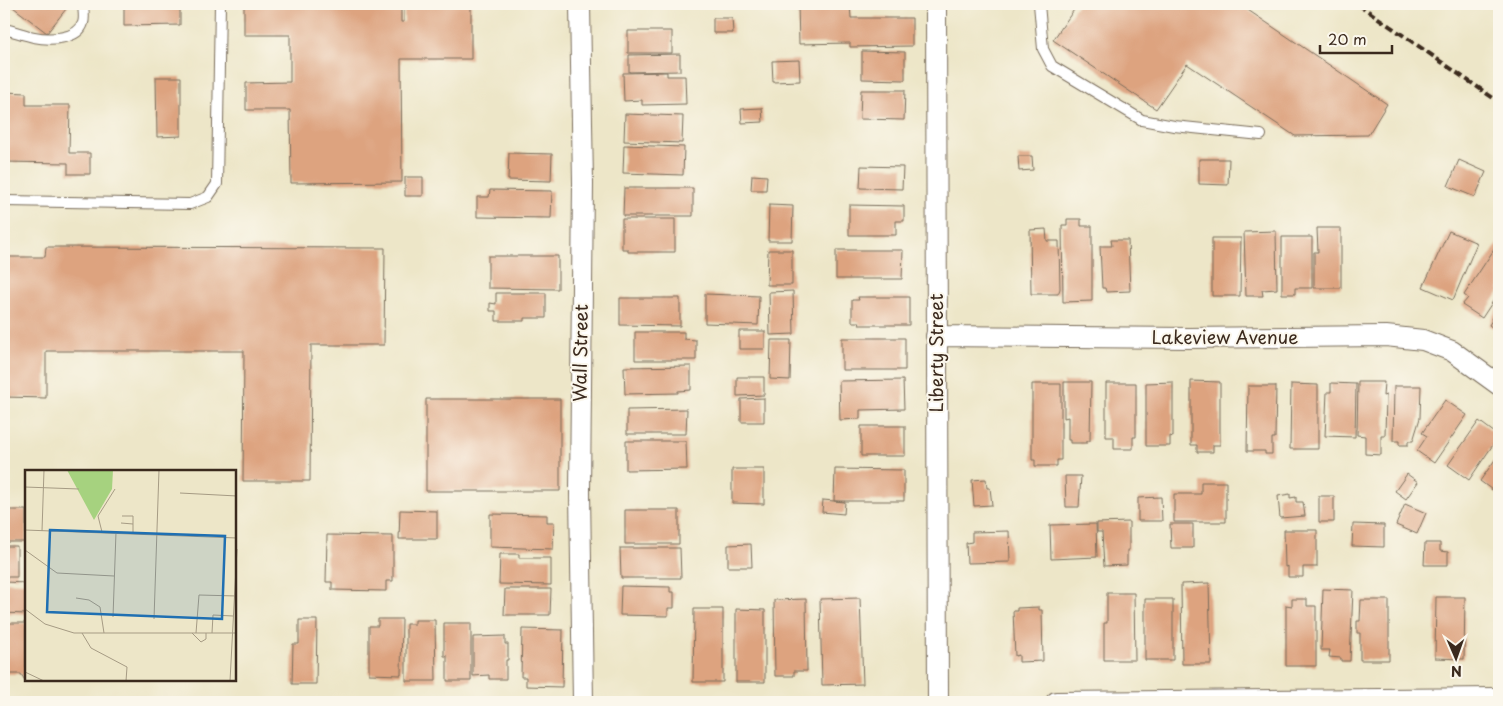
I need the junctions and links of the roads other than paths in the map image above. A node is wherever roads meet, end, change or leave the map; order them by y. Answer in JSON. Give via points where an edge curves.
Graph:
{"nodes":[{"id":1,"x":83,"y":4,"type":"edge"},
{"id":2,"x":220,"y":4,"type":"edge"},
{"id":3,"x":580,"y":4,"type":"edge"},
{"id":4,"x":936,"y":4,"type":"edge"},
{"id":5,"x":1039,"y":4,"type":"edge"},
{"id":6,"x":4,"y":29,"type":"edge"},
{"id":7,"x":1261,"y":135,"type":"dead end"},
{"id":8,"x":4,"y":202,"type":"edge"},
{"id":9,"x":936,"y":336,"type":"junction"},
{"id":10,"x":1499,"y":385,"type":"edge"},
{"id":11,"x":1499,"y":698,"type":"edge"},
{"id":12,"x":583,"y":702,"type":"edge"},
{"id":13,"x":938,"y":702,"type":"edge"},
{"id":14,"x":1056,"y":702,"type":"edge"}],
"edges":[{"from":1,"to":6,"type":"lane","via":[[83,24],[69,36],[35,38]]},
{"from":2,"to":8,"type":"lane","via":[[217,184],[208,197],[190,204]]},
{"from":3,"to":12,"type":"street","name":"Wall Street"},
{"from":4,"to":9,"type":"street","name":"Liberty Street"},
{"from":5,"to":7,"type":"lane","via":[[1043,50],[1052,66],[1142,120]]},
{"from":9,"to":10,"type":"street","name":"Lakeview Avenue","via":[[1386,336],[1423,340],[1452,351]]},
{"from":9,"to":13,"type":"street","name":"Liberty Street"},
{"from":11,"to":14,"type":"street"}]}
